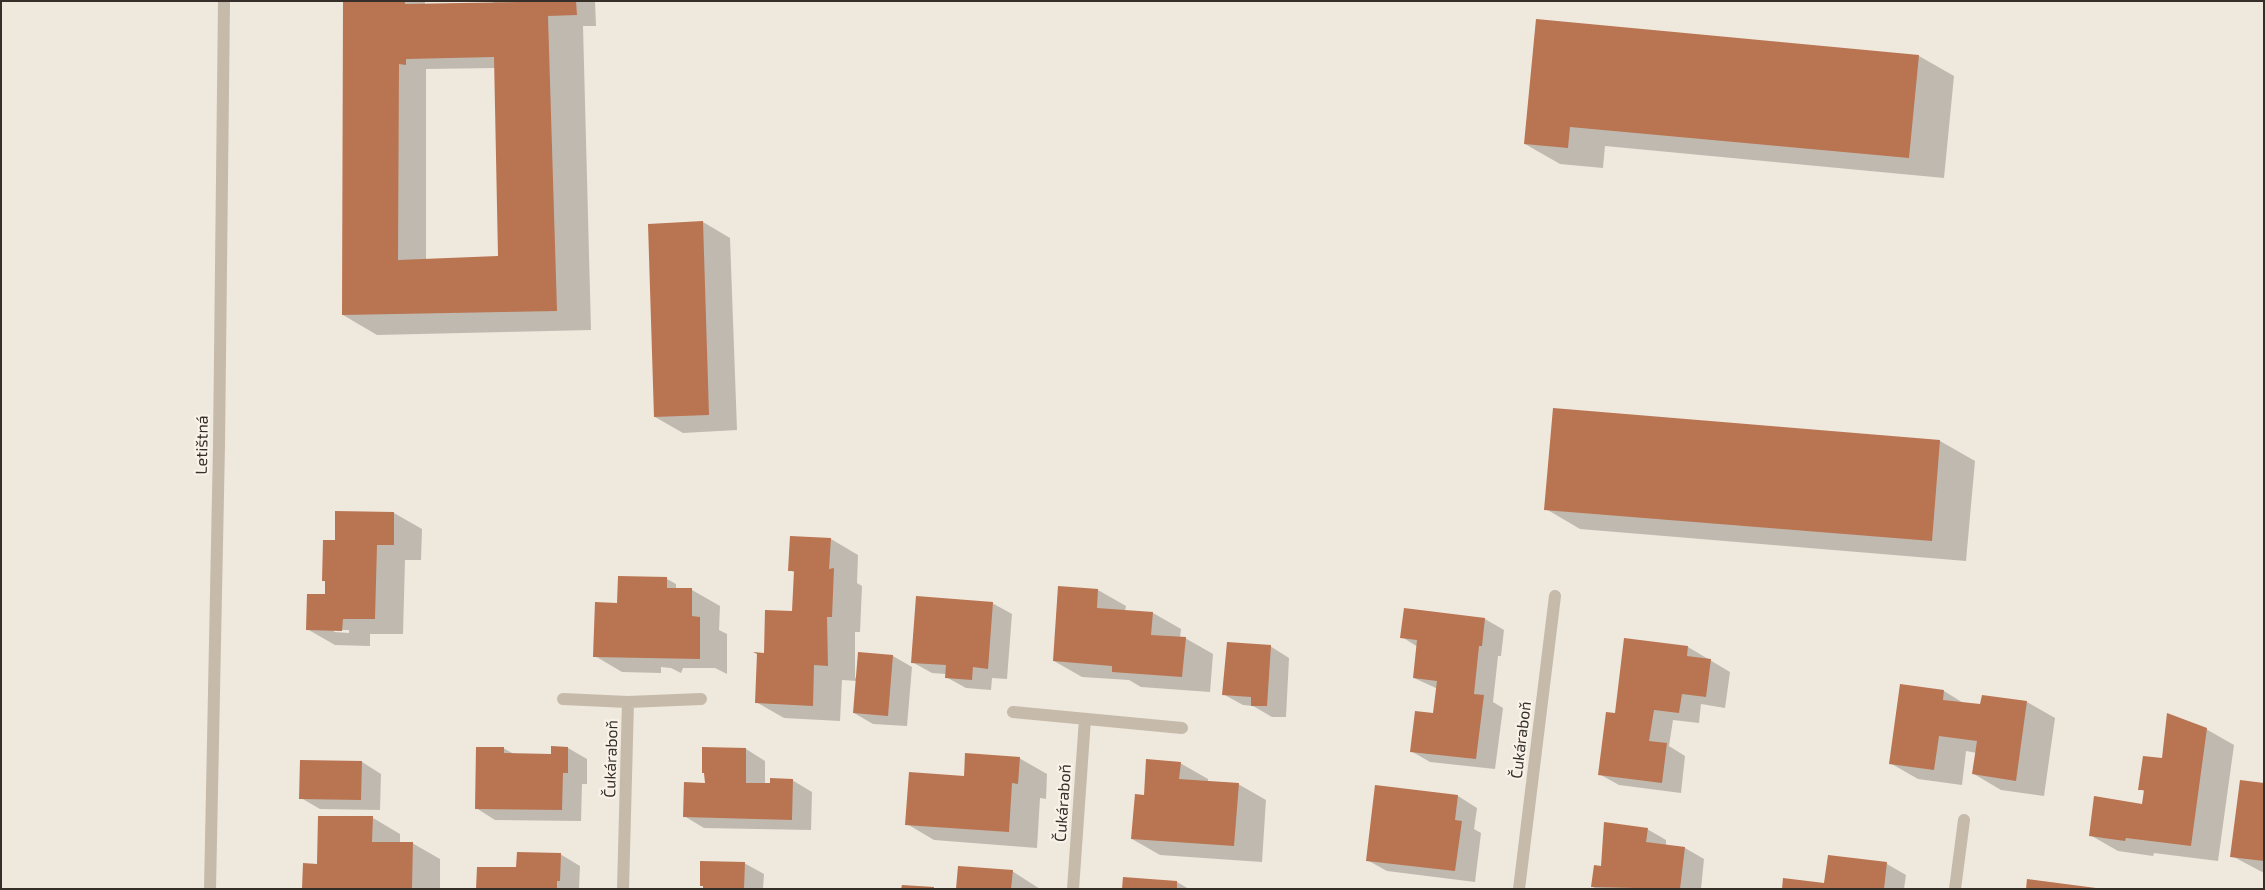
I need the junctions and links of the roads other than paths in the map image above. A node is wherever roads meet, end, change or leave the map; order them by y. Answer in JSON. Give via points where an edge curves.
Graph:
{"nodes":[{"id":1,"x":224,"y":1,"type":"edge"},
{"id":2,"x":1556,"y":596,"type":"dead end"},
{"id":3,"x":563,"y":699,"type":"dead end"},
{"id":4,"x":701,"y":699,"type":"dead end"},
{"id":5,"x":628,"y":702,"type":"junction"},
{"id":6,"x":1013,"y":712,"type":"dead end"},
{"id":7,"x":1085,"y":719,"type":"junction"},
{"id":8,"x":1182,"y":728,"type":"dead end"},
{"id":9,"x":1964,"y":820,"type":"dead end"},
{"id":10,"x":210,"y":889,"type":"edge"},
{"id":11,"x":624,"y":889,"type":"edge"},
{"id":12,"x":1073,"y":889,"type":"edge"},
{"id":13,"x":1518,"y":889,"type":"edge"},
{"id":14,"x":1956,"y":889,"type":"edge"}],
"edges":[{"from":1,"to":10,"type":"street","name":"Letištná"},
{"from":2,"to":13,"type":"street","name":"Čukáraboň"},
{"from":3,"to":5,"type":"street"},
{"from":4,"to":5,"type":"street","name":"Čukáraboň"},
{"from":5,"to":11,"type":"street","name":"Čukáraboň"},
{"from":6,"to":7,"type":"street"},
{"from":7,"to":8,"type":"street"},
{"from":7,"to":12,"type":"street","name":"Čukáraboň"},
{"from":9,"to":14,"type":"street"}]}
